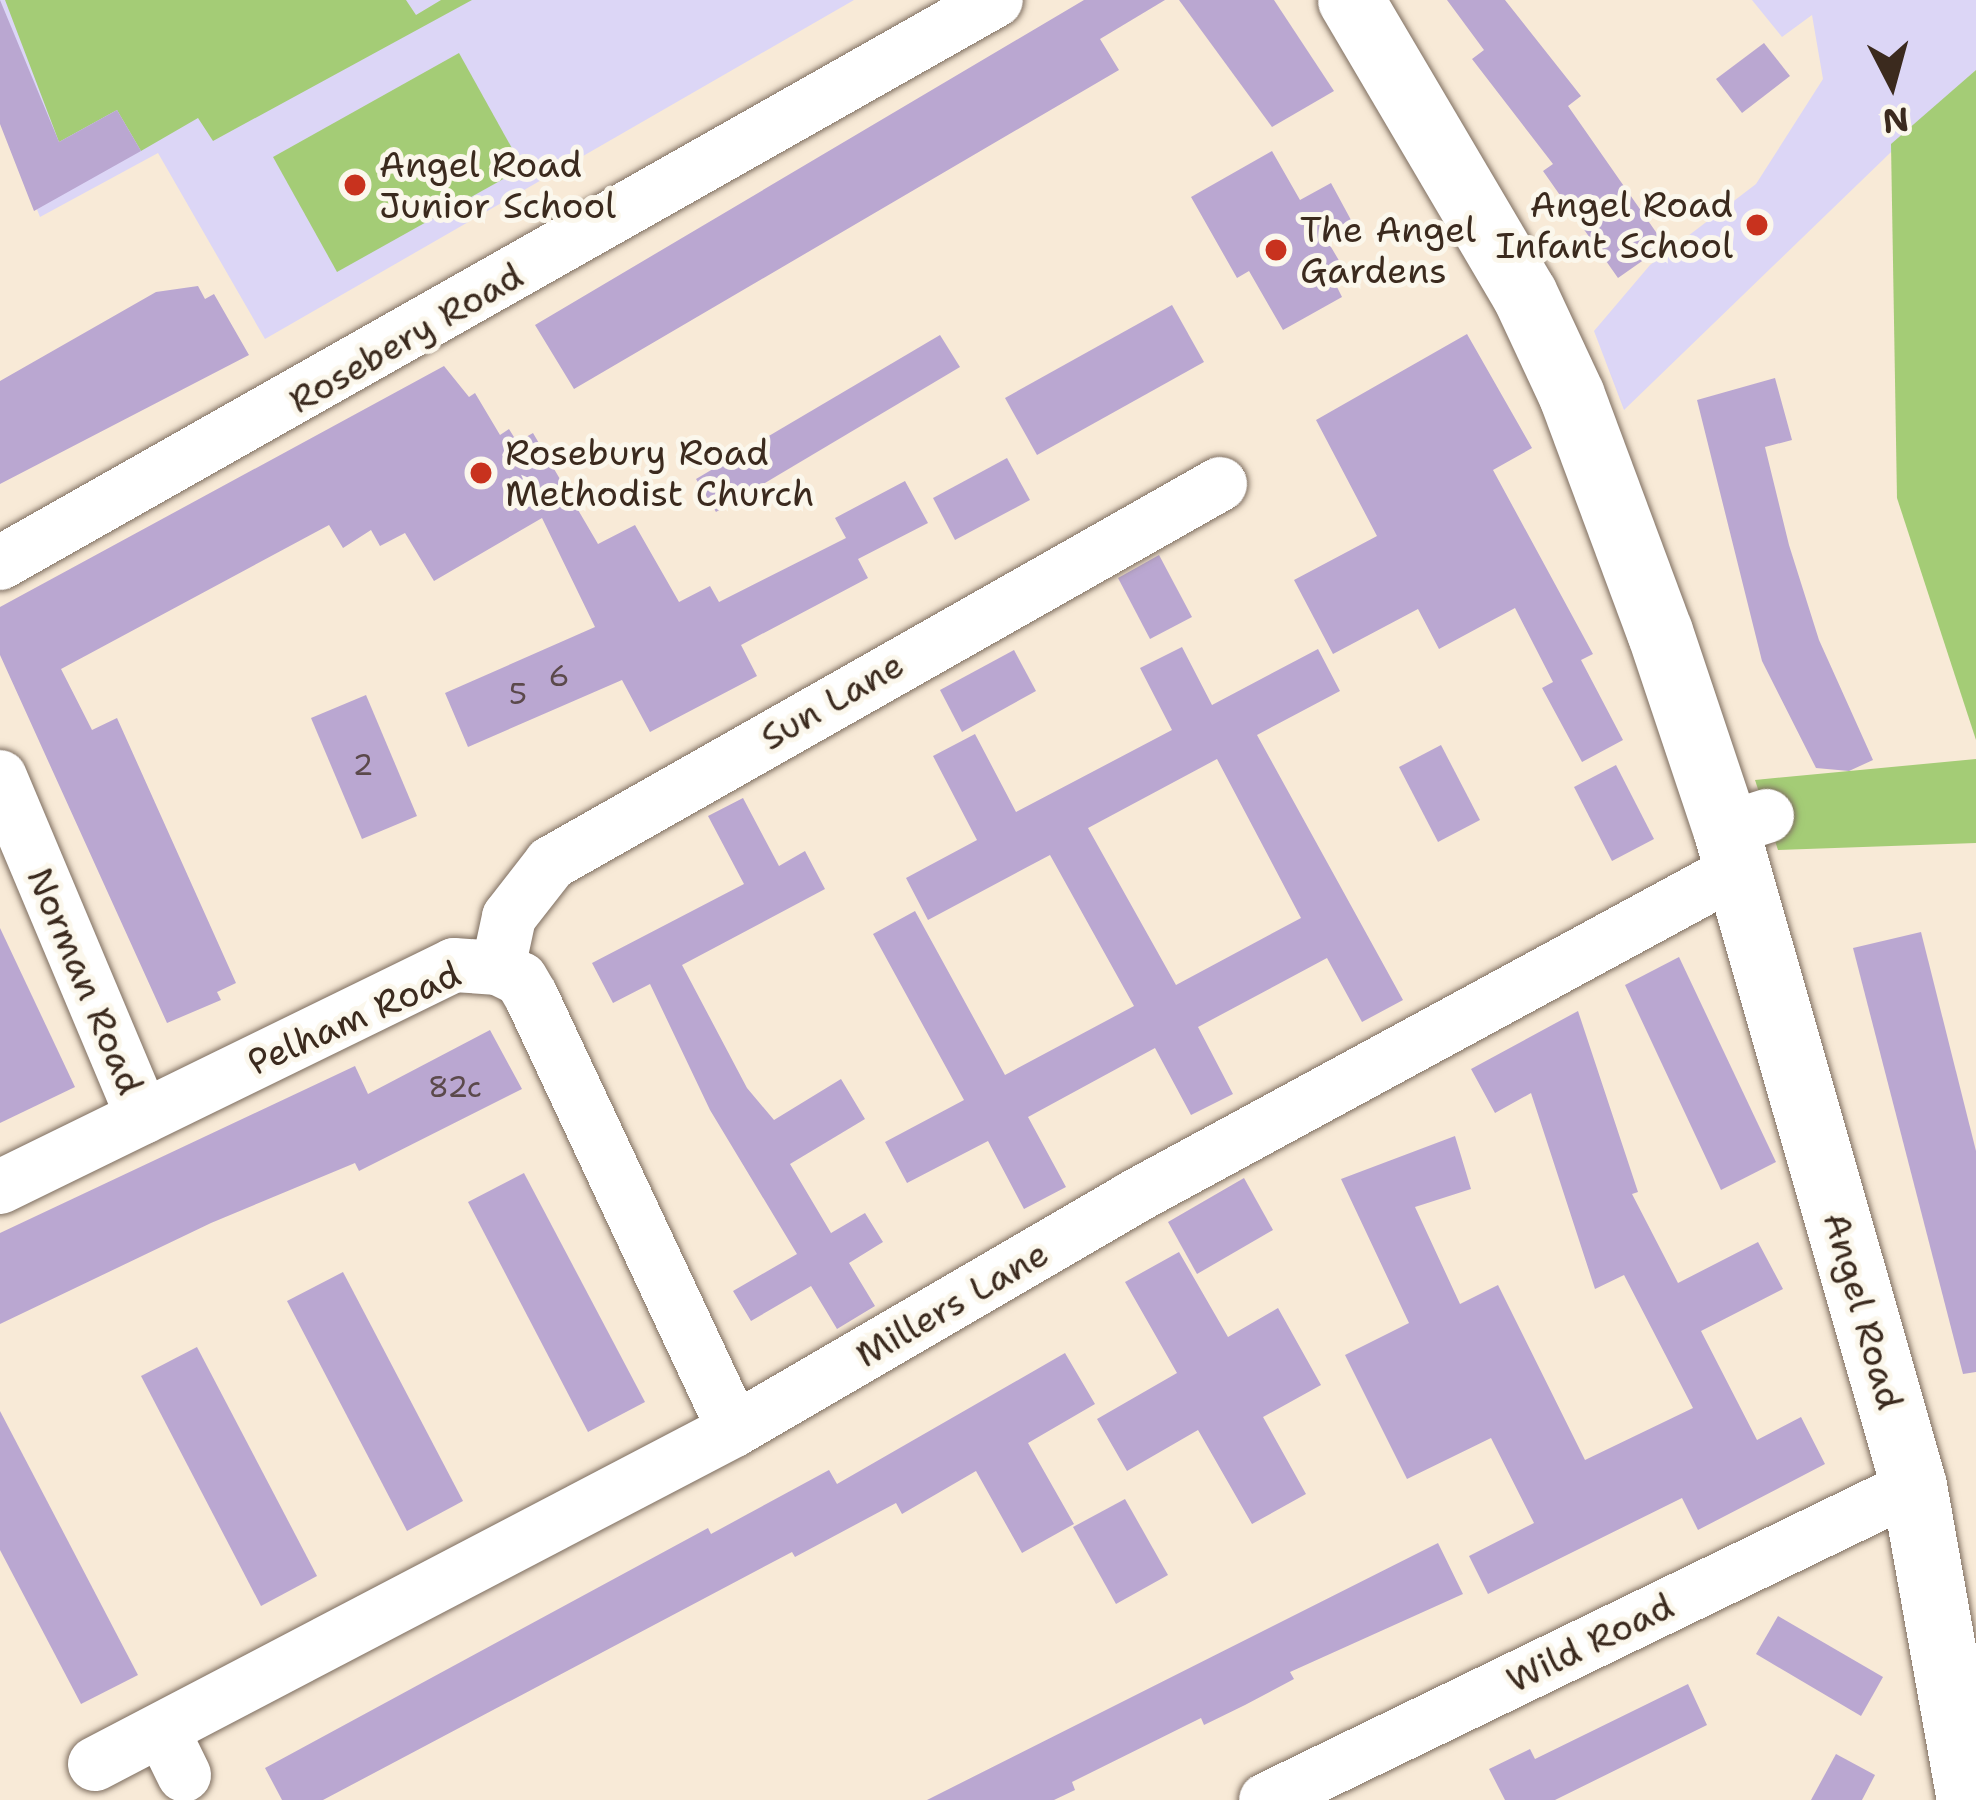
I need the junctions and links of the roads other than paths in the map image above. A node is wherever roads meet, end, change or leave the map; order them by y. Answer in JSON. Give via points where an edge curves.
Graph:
{"nodes":[{"id":1,"x":996,"y":0,"type":"edge"},
{"id":2,"x":1351,"y":0,"type":"edge"},
{"id":3,"x":1220,"y":484,"type":"dead end"},
{"id":4,"x":0,"y":563,"type":"edge"},
{"id":5,"x":0,"y":777,"type":"edge"},
{"id":6,"x":1743,"y":838,"type":"junction"},
{"id":7,"x":498,"y":968,"type":"junction"},
{"id":8,"x":143,"y":1118,"type":"junction"},
{"id":9,"x":0,"y":1187,"type":"edge"},
{"id":10,"x":734,"y":1430,"type":"junction"},
{"id":11,"x":1914,"y":1486,"type":"junction"},
{"id":12,"x":95,"y":1764,"type":"dead end"},
{"id":13,"x":1266,"y":1800,"type":"edge"},
{"id":14,"x":1970,"y":1800,"type":"edge"}],
"edges":[{"from":1,"to":4,"type":"street","name":"Rosebery Road"},
{"from":2,"to":6,"type":"street","name":"Angel Road","via":[[1486,224],[1572,396]]},
{"from":3,"to":7,"type":"street","name":"Sun Lane","via":[[551,863],[509,917]]},
{"from":5,"to":8,"type":"street","name":"Norman Road"},
{"from":6,"to":10,"type":"street","name":"Millers Lane"},
{"from":6,"to":11,"type":"street","name":"Angel Road"},
{"from":7,"to":8,"type":"street","name":"Pelham Road","via":[[454,965]]},
{"from":7,"to":10,"type":"street","name":"Pelham Road","via":[[531,996]]},
{"from":8,"to":9,"type":"street","name":"Pelham Road"},
{"from":10,"to":12,"type":"street","name":"Millers Lane","via":[[173,1752]]},
{"from":11,"to":13,"type":"street","name":"Wild Road"},
{"from":11,"to":14,"type":"street","name":"Angel Road"}]}
